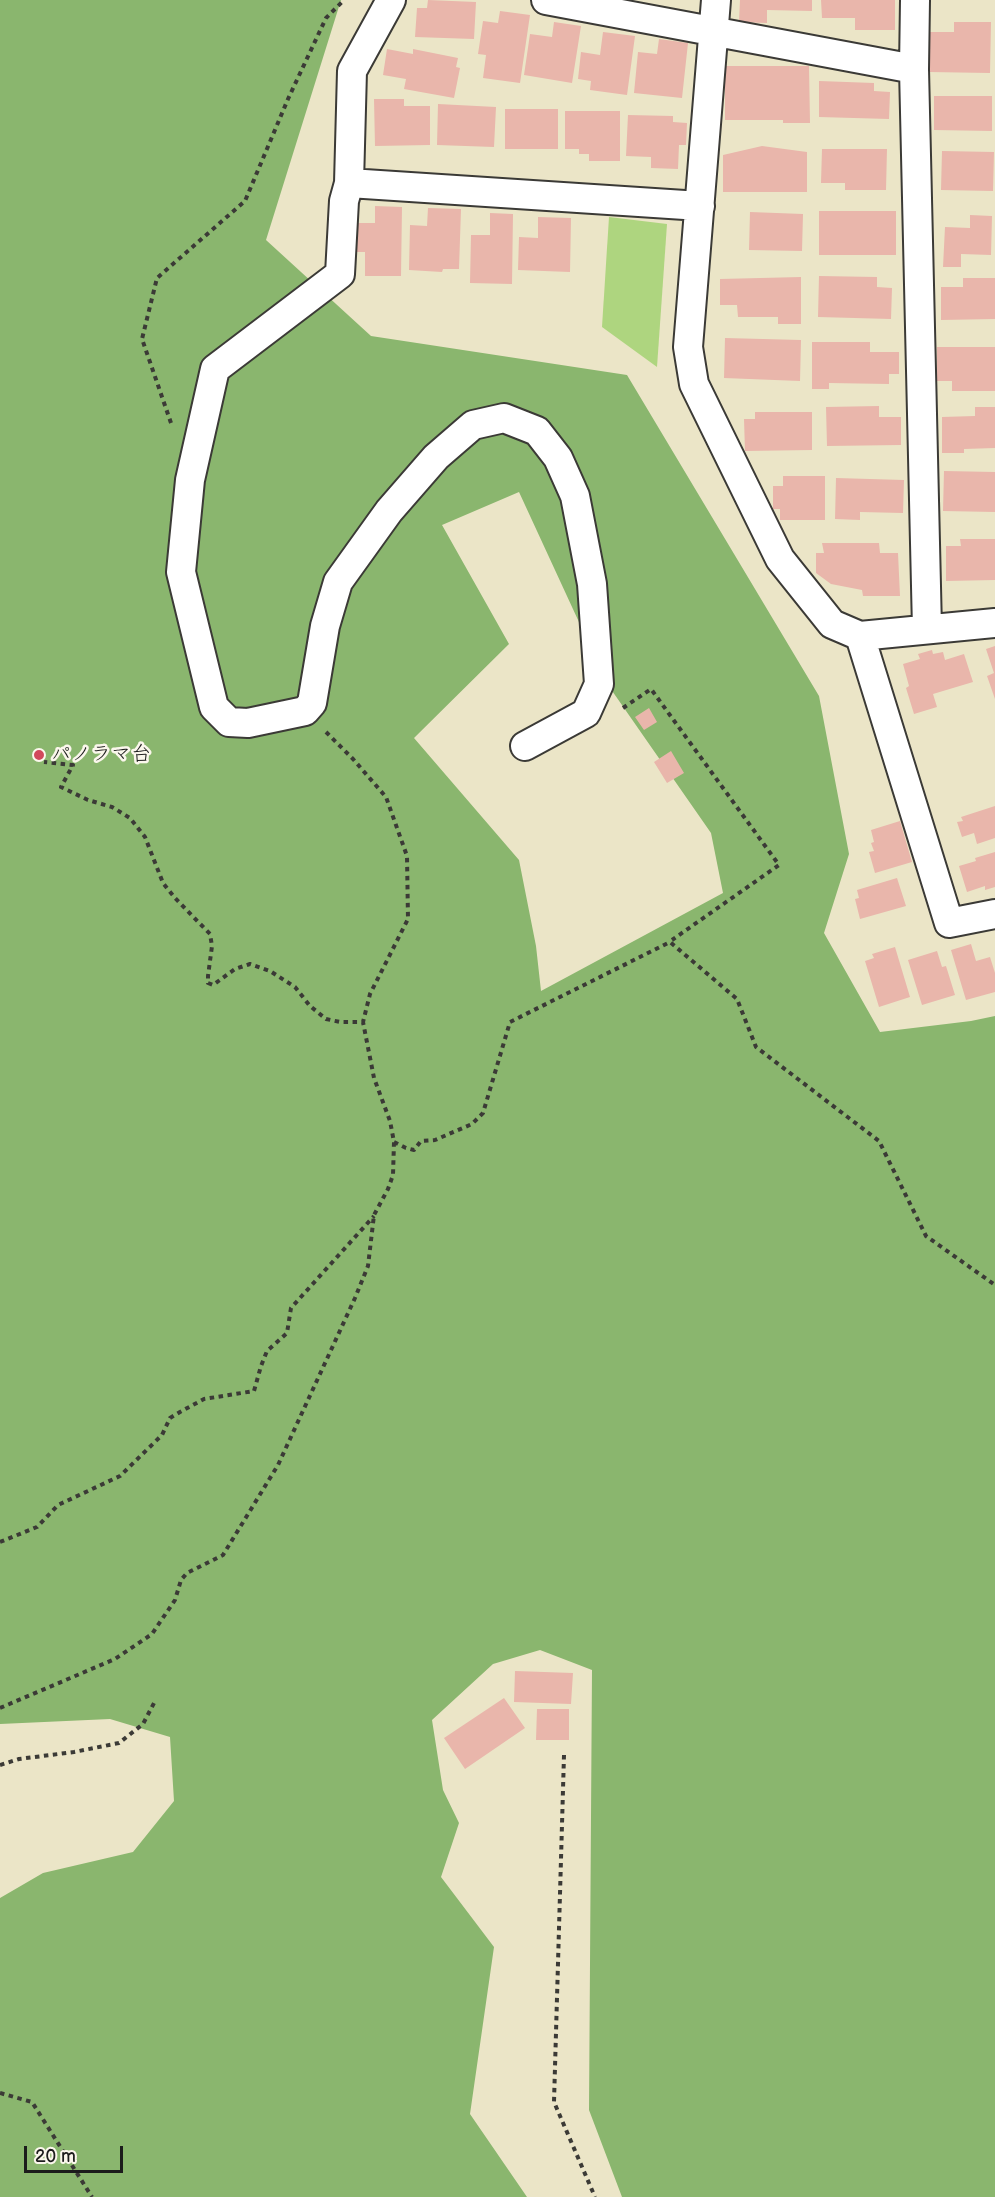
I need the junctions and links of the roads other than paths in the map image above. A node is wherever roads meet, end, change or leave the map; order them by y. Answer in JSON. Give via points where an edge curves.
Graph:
{"nodes":[{"id":1,"x":391,"y":0,"type":"edge"},
{"id":2,"x":546,"y":0,"type":"edge"},
{"id":3,"x":716,"y":0,"type":"edge"},
{"id":4,"x":915,"y":0,"type":"edge"},
{"id":5,"x":714,"y":31,"type":"junction"},
{"id":6,"x":914,"y":69,"type":"junction"},
{"id":7,"x":349,"y":183,"type":"junction"},
{"id":8,"x":700,"y":207,"type":"junction"},
{"id":9,"x":995,"y":623,"type":"edge"},
{"id":10,"x":927,"y":629,"type":"junction"},
{"id":11,"x":860,"y":636,"type":"junction"},
{"id":12,"x":525,"y":746,"type":"dead end"},
{"id":13,"x":995,"y":914,"type":"edge"}],
"edges":[{"from":1,"to":7,"type":"street","via":[[352,70]]},
{"from":2,"to":5,"type":"street"},
{"from":3,"to":5,"type":"street"},
{"from":4,"to":6,"type":"street"},
{"from":5,"to":6,"type":"street"},
{"from":5,"to":8,"type":"street"},
{"from":6,"to":10,"type":"street"},
{"from":7,"to":8,"type":"street"},
{"from":7,"to":12,"type":"street","via":[[344,201],[340,274],[215,369],[190,480],[181,572],[214,707],[230,722],[248,723],[305,711],[312,703],[325,626],[338,582],[389,511],[436,457],[473,425],[504,418],[537,431],[558,458],[574,496],[592,584],[599,684],[586,713]]},
{"from":8,"to":11,"type":"street","via":[[688,347],[694,384],[780,559],[832,624]]},
{"from":9,"to":10,"type":"street"},
{"from":10,"to":11,"type":"street"},
{"from":11,"to":13,"type":"street","via":[[949,924]]}]}
